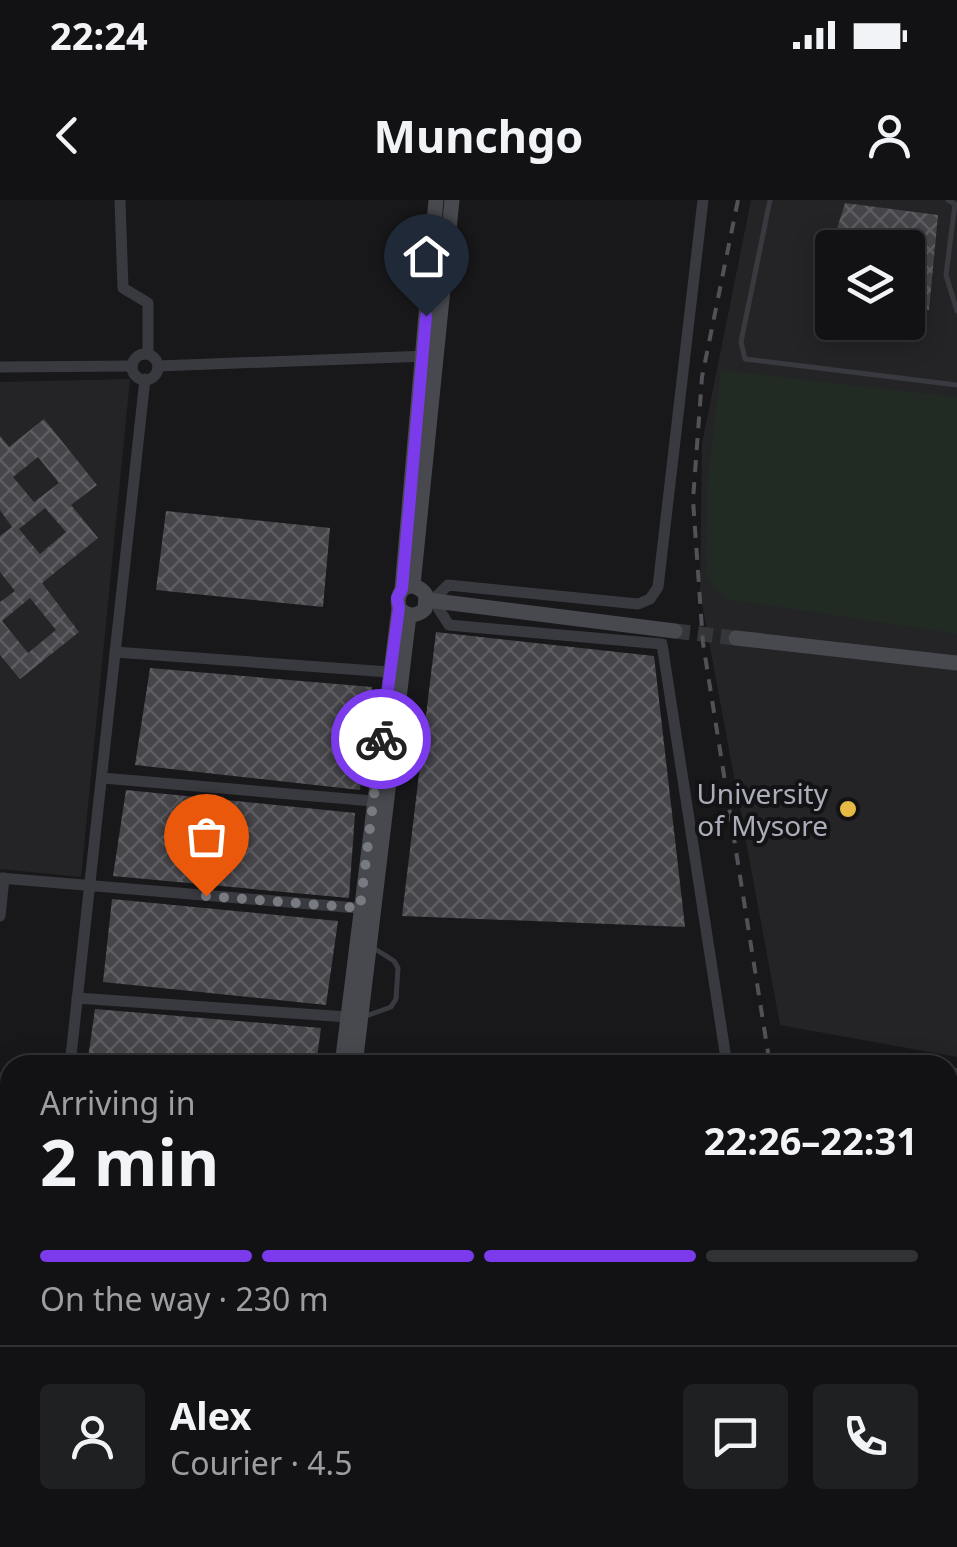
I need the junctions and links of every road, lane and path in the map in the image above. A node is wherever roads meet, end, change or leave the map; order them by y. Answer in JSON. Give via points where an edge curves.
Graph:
{"nodes":[{"id":1,"x":120,"y":200,"type":"edge"},
{"id":2,"x":436,"y":200,"type":"edge"},
{"id":3,"x":452,"y":200,"type":"edge"},
{"id":4,"x":703,"y":200,"type":"edge"},
{"id":5,"x":770,"y":200,"type":"edge"},
{"id":6,"x":948,"y":200,"type":"edge"},
{"id":7,"x":957,"y":311,"type":"edge"},
{"id":8,"x":148,"y":354,"type":"junction"},
{"id":9,"x":429,"y":356,"type":"junction"},
{"id":10,"x":132,"y":366,"type":"junction"},
{"id":11,"x":158,"y":366,"type":"junction"},
{"id":12,"x":0,"y":367,"type":"edge"},
{"id":13,"x":145,"y":380,"type":"junction"},
{"id":14,"x":957,"y":385,"type":"edge"},
{"id":15,"x":408,"y":587,"type":"junction"},
{"id":16,"x":430,"y":600,"type":"junction"},
{"id":17,"x":404,"y":611,"type":"junction"},
{"id":18,"x":675,"y":630,"type":"tunnel mouth"},
{"id":19,"x":736,"y":638,"type":"tunnel mouth"},
{"id":20,"x":115,"y":652,"type":"junction"},
{"id":21,"x":957,"y":663,"type":"edge"},
{"id":22,"x":389,"y":672,"type":"junction"},
{"id":23,"x":102,"y":778,"type":"junction"},
{"id":24,"x":373,"y":801,"type":"junction"},
{"id":25,"x":2,"y":878,"type":"edge"},
{"id":26,"x":91,"y":888,"type":"junction"},
{"id":27,"x":367,"y":908,"type":"junction"},
{"id":28,"x":0,"y":916,"type":"edge"},
{"id":29,"x":370,"y":946,"type":"junction"},
{"id":30,"x":78,"y":998,"type":"junction"},
{"id":31,"x":354,"y":1017,"type":"junction"},
{"id":32,"x":71,"y":1055,"type":"edge"},
{"id":33,"x":344,"y":1055,"type":"edge"},
{"id":34,"x":356,"y":1055,"type":"edge"},
{"id":35,"x":725,"y":1055,"type":"edge"}],
"edges":[{"from":1,"to":8,"type":"street","via":[[123,288],[148,304]]},
{"from":2,"to":9,"type":"street"},
{"from":3,"to":9,"type":"street"},
{"from":4,"to":16,"type":"street","via":[[658,587],[650,599],[638,604],[448,585]]},
{"from":5,"to":14,"type":"lane","via":[[740,342],[744,359]]},
{"from":6,"to":7,"type":"lane","via":[[955,204],[946,276]]},
{"from":8,"to":10,"type":"street"},
{"from":8,"to":11,"type":"street"},
{"from":9,"to":11,"type":"street"},
{"from":9,"to":15,"type":"street"},
{"from":10,"to":12,"type":"street"},
{"from":10,"to":13,"type":"street"},
{"from":11,"to":13,"type":"street"},
{"from":13,"to":20,"type":"street"},
{"from":15,"to":16,"type":"street"},
{"from":15,"to":17,"type":"street","via":[[397,598]]},
{"from":16,"to":17,"type":"street","via":[[421,612]]},
{"from":16,"to":18,"type":"street"},
{"from":16,"to":35,"type":"street","via":[[449,626],[662,644]]},
{"from":17,"to":22,"type":"street"},
{"from":17,"to":27,"type":"street"},
{"from":19,"to":21,"type":"street"},
{"from":20,"to":22,"type":"street"},
{"from":20,"to":23,"type":"street"},
{"from":22,"to":24,"type":"street"},
{"from":23,"to":24,"type":"street"},
{"from":23,"to":26,"type":"street"},
{"from":24,"to":27,"type":"street"},
{"from":25,"to":26,"type":"street"},
{"from":25,"to":28,"type":"street"},
{"from":26,"to":27,"type":"street"},
{"from":26,"to":30,"type":"street"},
{"from":27,"to":29,"type":"street"},
{"from":27,"to":31,"type":"street"},
{"from":29,"to":31,"type":"street"},
{"from":29,"to":31,"type":"lane","via":[[398,968],[396,1000]]},
{"from":30,"to":31,"type":"street"},
{"from":30,"to":32,"type":"street"},
{"from":31,"to":33,"type":"street"},
{"from":31,"to":34,"type":"street"}]}
